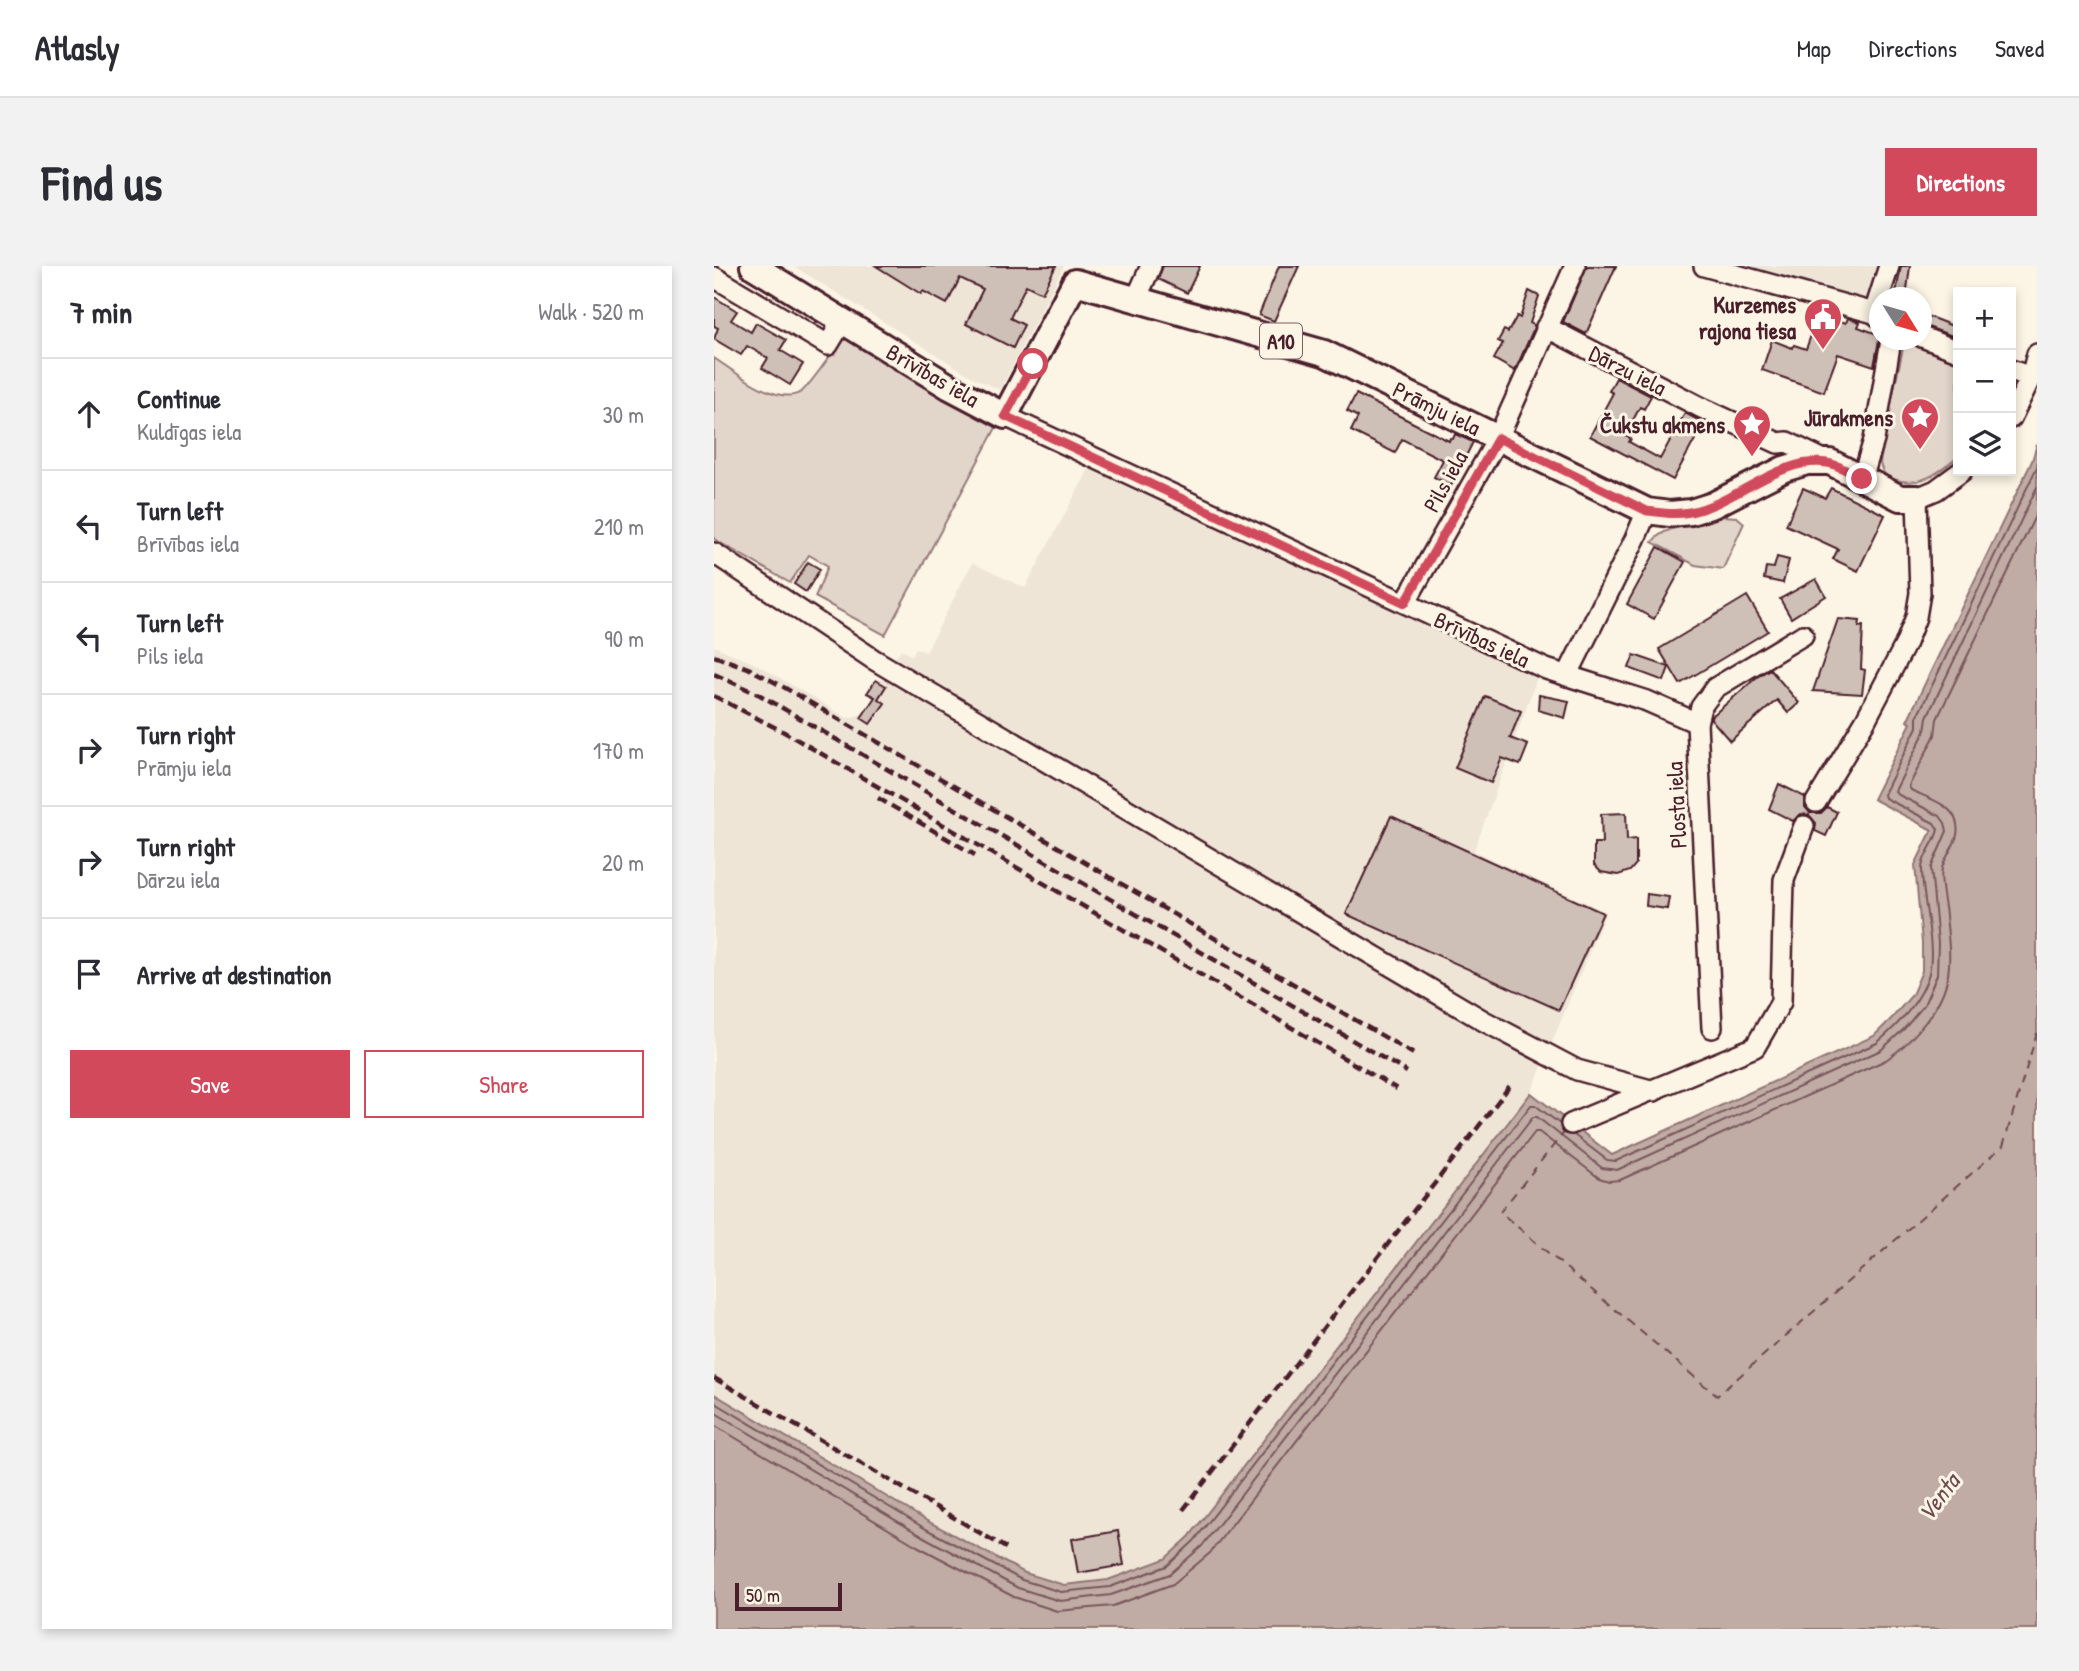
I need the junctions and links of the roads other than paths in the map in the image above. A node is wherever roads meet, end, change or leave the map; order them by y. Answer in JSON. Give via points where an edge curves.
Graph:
{"nodes":[{"id":1,"x":753,"y":266,"type":"edge"},
{"id":2,"x":1151,"y":266,"type":"edge"},
{"id":3,"x":1574,"y":266,"type":"edge"},
{"id":4,"x":1704,"y":266,"type":"edge"},
{"id":5,"x":1889,"y":266,"type":"edge"},
{"id":6,"x":1078,"y":274,"type":"edge"},
{"id":7,"x":714,"y":277,"type":"edge"},
{"id":8,"x":1884,"y":287,"type":"edge"},
{"id":9,"x":1136,"y":299,"type":"junction"},
{"id":10,"x":1869,"y":313,"type":"edge"},
{"id":11,"x":842,"y":322,"type":"junction"},
{"id":12,"x":1546,"y":327,"type":"junction"},
{"id":13,"x":1932,"y":341,"type":"edge"},
{"id":14,"x":1889,"y":350,"type":"edge"},
{"id":15,"x":1955,"y":350,"type":"edge"},
{"id":16,"x":2037,"y":354,"type":"edge"},
{"id":17,"x":2016,"y":372,"type":"edge"},
{"id":18,"x":2031,"y":377,"type":"junction"},
{"id":19,"x":2013,"y":413,"type":"edge"},
{"id":20,"x":1005,"y":416,"type":"junction"},
{"id":21,"x":1498,"y":438,"type":"junction"},
{"id":22,"x":1779,"y":443,"type":"junction"},
{"id":23,"x":1830,"y":463,"type":"junction"},
{"id":24,"x":1784,"y":469,"type":"junction"},
{"id":25,"x":1955,"y":476,"type":"edge"},
{"id":26,"x":1862,"y":479,"type":"junction"},
{"id":27,"x":1908,"y":498,"type":"junction"},
{"id":28,"x":1647,"y":511,"type":"junction"},
{"id":29,"x":714,"y":553,"type":"edge"},
{"id":30,"x":1405,"y":603,"type":"junction"},
{"id":31,"x":1803,"y":635,"type":"dead end"},
{"id":32,"x":1567,"y":676,"type":"junction"},
{"id":33,"x":1697,"y":723,"type":"junction"},
{"id":34,"x":1815,"y":802,"type":"dead end"},
{"id":35,"x":1804,"y":826,"type":"dead end"},
{"id":36,"x":1712,"y":1028,"type":"dead end"},
{"id":37,"x":1654,"y":1091,"type":"junction"},
{"id":38,"x":1572,"y":1124,"type":"dead end"}],
"edges":[{"from":1,"to":11,"type":"main road","name":"Brīvības iela"},
{"from":2,"to":9,"type":"street"},
{"from":3,"to":12,"type":"street","name":"Pils iela"},
{"from":4,"to":10,"type":"street"},
{"from":5,"to":8,"type":"street"},
{"from":6,"to":9,"type":"main road","name":"Prāmju iela","number":"A10"},
{"from":6,"to":20,"type":"main road","number":"A10"},
{"from":7,"to":11,"type":"street","via":[[828,345]]},
{"from":9,"to":21,"type":"main road","name":"Prāmju iela","number":"A10","via":[[1324,353]]},
{"from":11,"to":20,"type":"main road","name":"Brīvības iela"},
{"from":12,"to":21,"type":"street","name":"Pils iela"},
{"from":12,"to":22,"type":"street","name":"Dārzu iela"},
{"from":13,"to":15,"type":"street"},
{"from":14,"to":26,"type":"street","via":[[1874,440]]},
{"from":16,"to":18,"type":"street"},
{"from":17,"to":18,"type":"street"},
{"from":18,"to":19,"type":"street"},
{"from":20,"to":30,"type":"street","name":"Brīvības iela"},
{"from":21,"to":28,"type":"main road","name":"Prāmju iela","number":"A10"},
{"from":21,"to":30,"type":"street","name":"Pils iela"},
{"from":22,"to":23,"type":"street","name":"Dārzu iela","via":[[1787,442]]},
{"from":22,"to":24,"type":"street"},
{"from":23,"to":24,"type":"main road","name":"Prāmju iela","number":"A10","via":[[1807,462]]},
{"from":23,"to":26,"type":"main road","name":"Dārzu iela"},
{"from":24,"to":28,"type":"main road","name":"Prāmju iela","number":"A10","via":[[1691,512]]},
{"from":25,"to":27,"type":"street","via":[[1936,490]]},
{"from":26,"to":27,"type":"main road","name":"Dārzu iela"},
{"from":27,"to":34,"type":"street","via":[[1920,593],[1916,617],[1865,721]]},
{"from":28,"to":32,"type":"street"},
{"from":29,"to":37,"type":"street","via":[[873,659],[1484,1021],[1577,1070]]},
{"from":30,"to":32,"type":"street","name":"Brīvības iela"},
{"from":31,"to":33,"type":"street","name":"Plosta iela","via":[[1715,688],[1701,707]]},
{"from":32,"to":33,"type":"street","name":"Brīvības iela","via":[[1647,701]]},
{"from":33,"to":36,"type":"street","name":"Plosta iela"},
{"from":35,"to":37,"type":"street","via":[[1784,880],[1781,1002],[1755,1047]]},
{"from":37,"to":38,"type":"street"}]}
